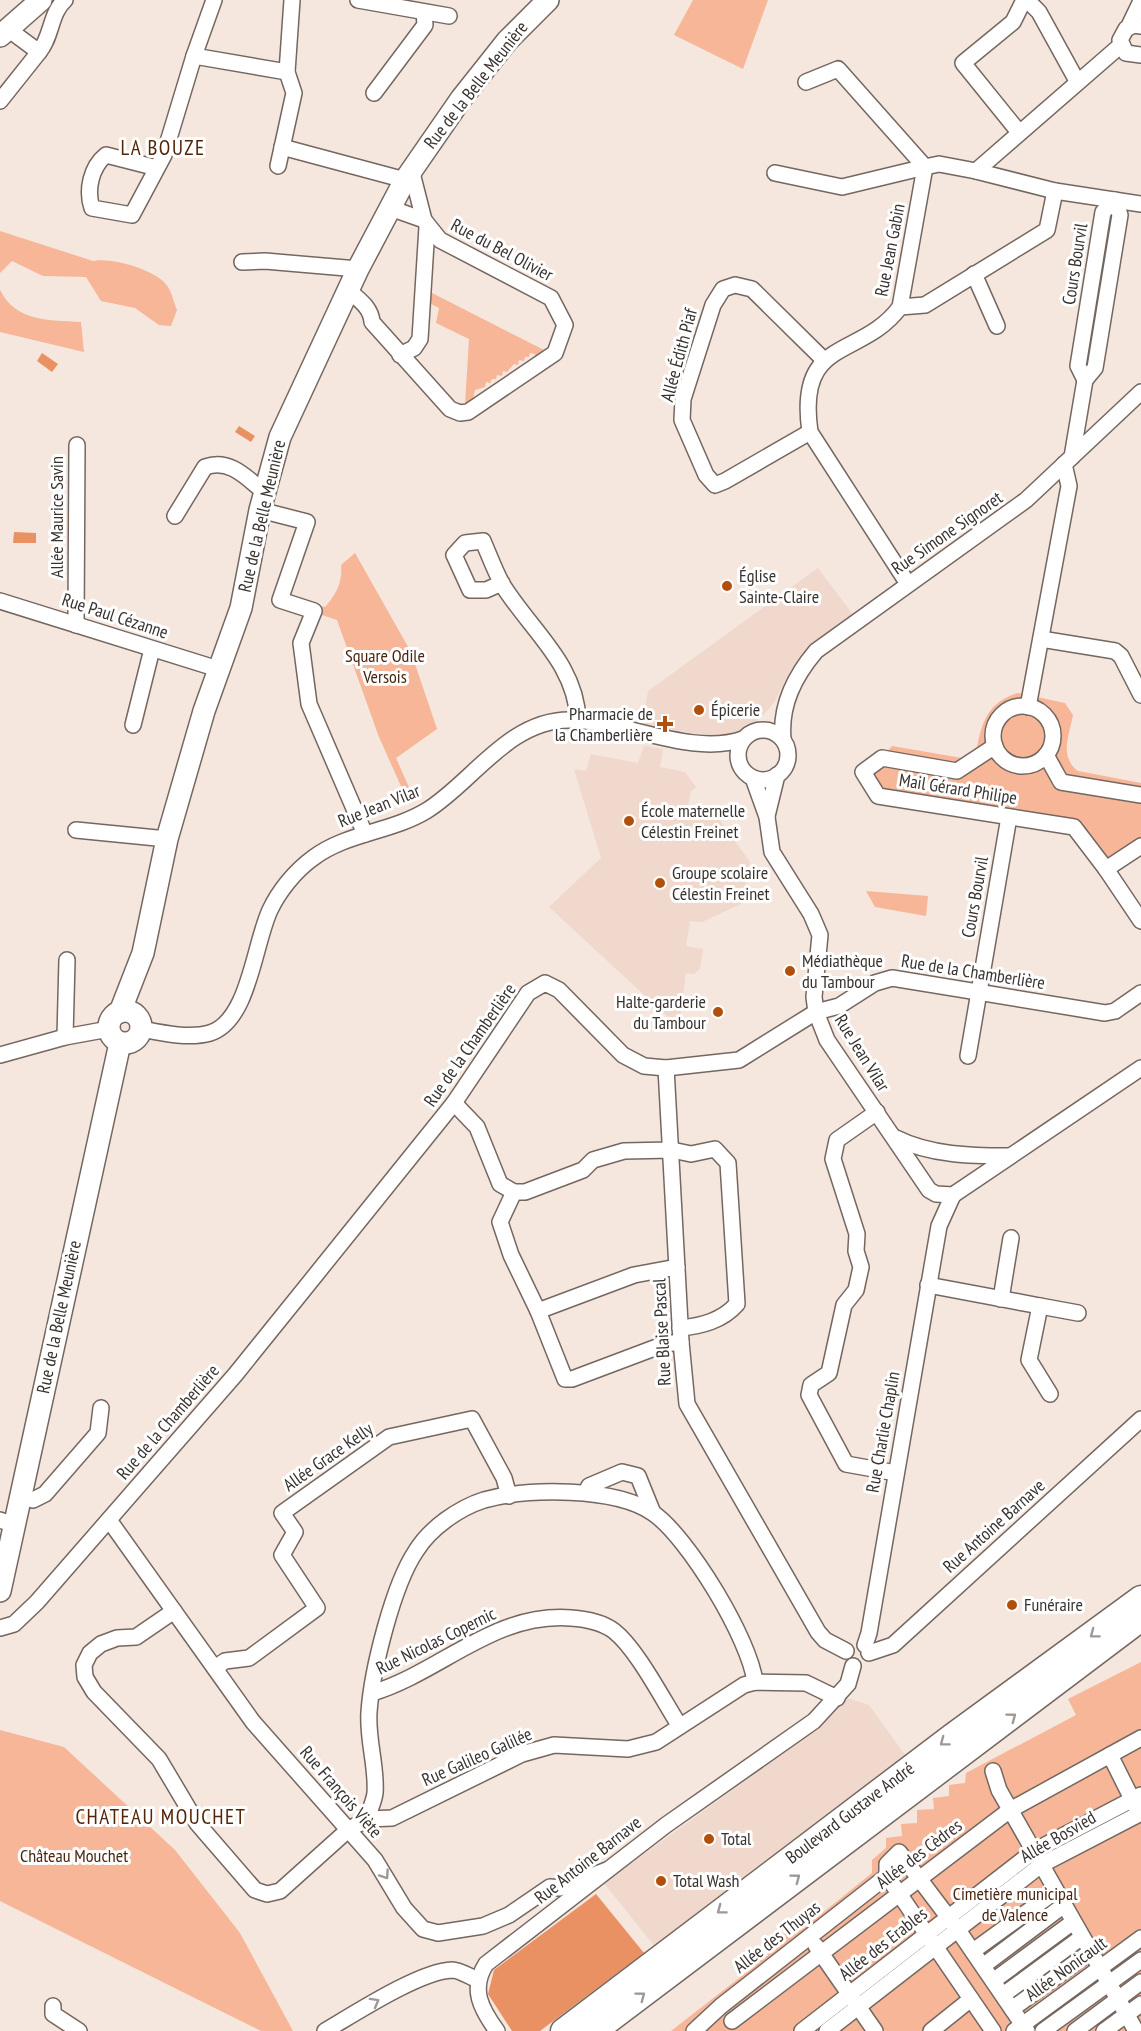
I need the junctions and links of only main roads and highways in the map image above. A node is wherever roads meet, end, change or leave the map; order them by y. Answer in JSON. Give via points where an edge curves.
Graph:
{"nodes":[{"id":1,"x":1141,"y":1598,"type":"edge"},
{"id":2,"x":1141,"y":1619,"type":"edge"},
{"id":3,"x":563,"y":2031,"type":"edge"},
{"id":4,"x":595,"y":2031,"type":"edge"}],
"edges":[{"from":1,"to":3,"type":"main road","name":"Boulevard Gustave André","one_way":true},
{"from":4,"to":2,"type":"main road","name":"Boulevard Gustave André","one_way":true}]}
